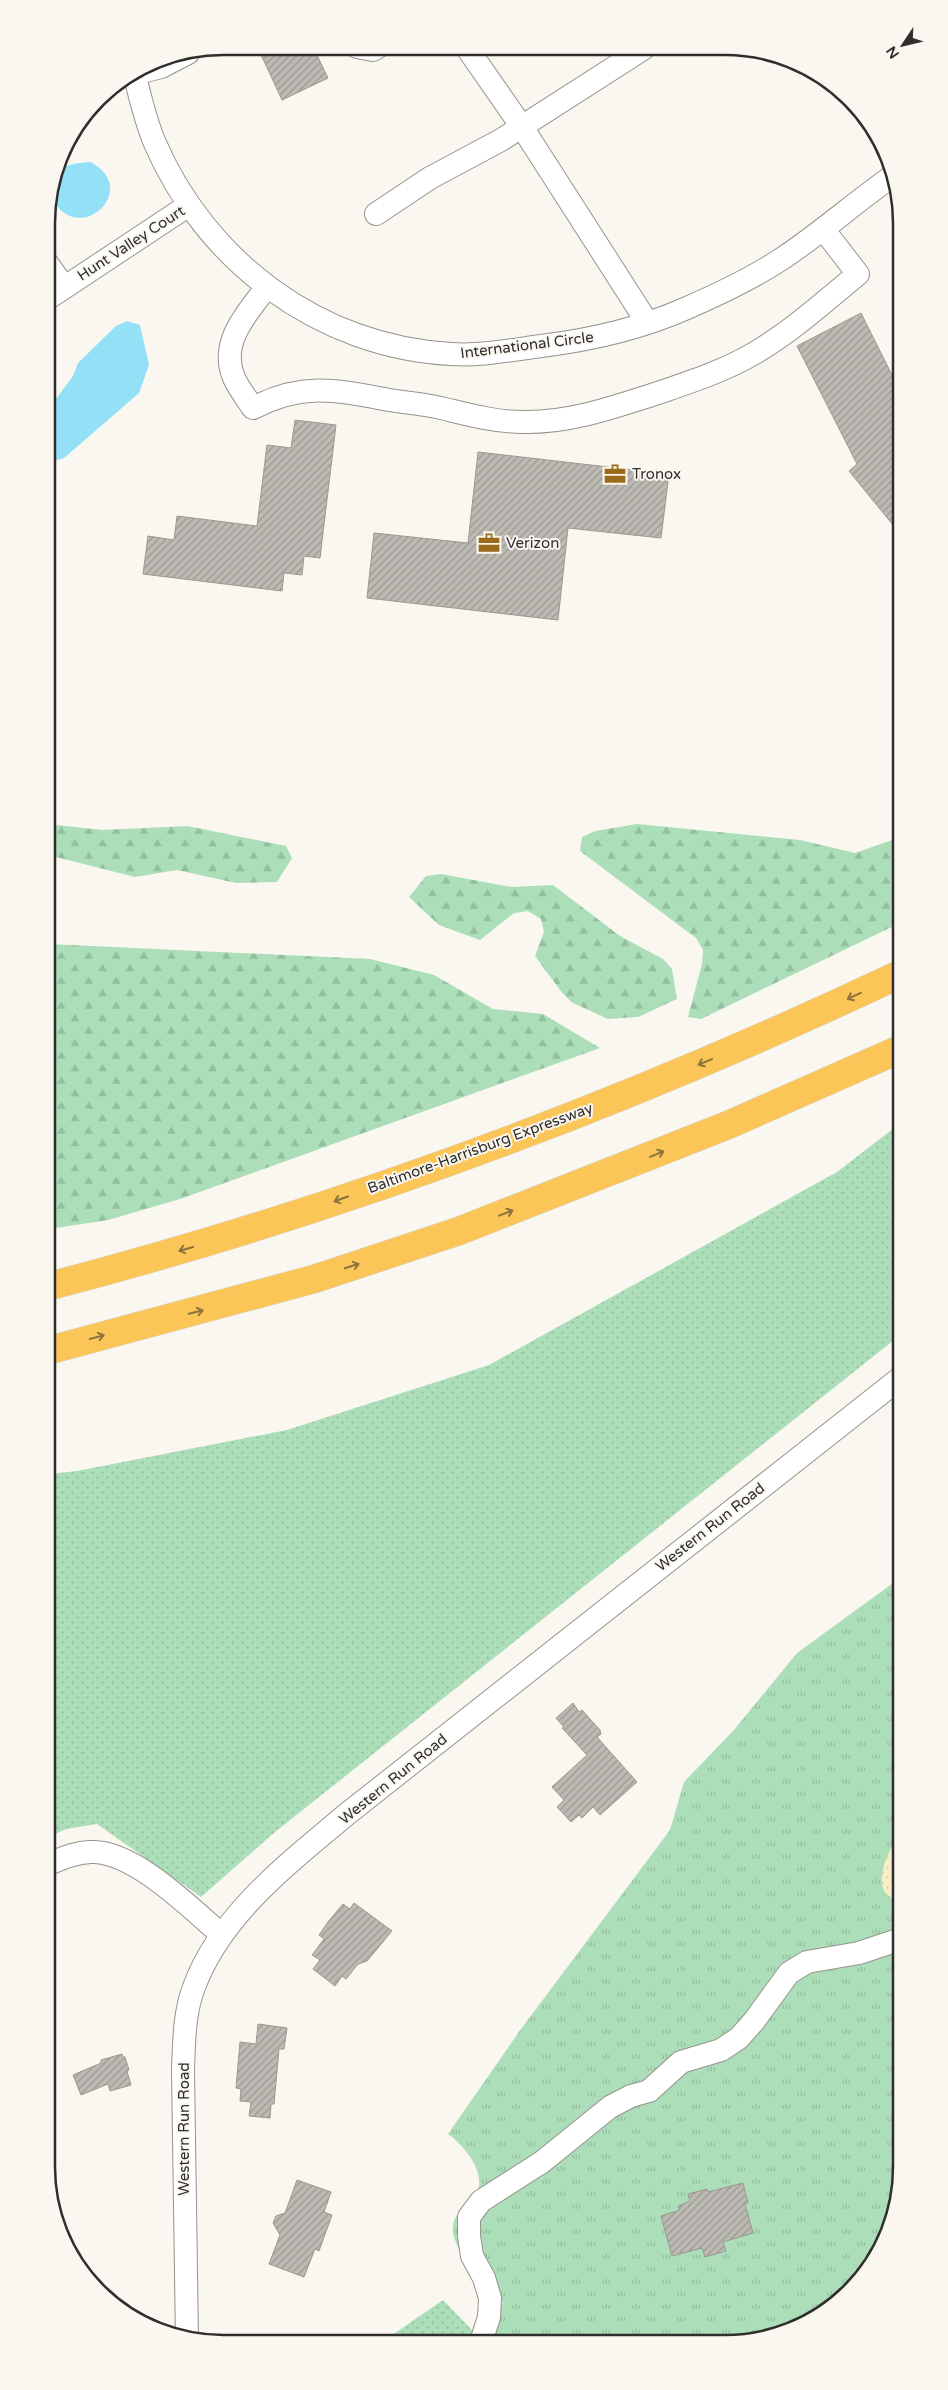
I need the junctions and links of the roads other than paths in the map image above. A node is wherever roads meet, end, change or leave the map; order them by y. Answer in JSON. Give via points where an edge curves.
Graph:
{"nodes":[{"id":1,"x":472,"y":55,"type":"edge"},
{"id":2,"x":634,"y":55,"type":"edge"},
{"id":3,"x":136,"y":79,"type":"edge"},
{"id":4,"x":522,"y":126,"type":"junction"},
{"id":5,"x":887,"y":180,"type":"edge"},
{"id":6,"x":189,"y":204,"type":"junction"},
{"id":7,"x":376,"y":214,"type":"dead end"},
{"id":8,"x":823,"y":229,"type":"junction"},
{"id":9,"x":266,"y":288,"type":"junction"},
{"id":10,"x":56,"y":293,"type":"edge"},
{"id":11,"x":647,"y":322,"type":"junction"},
{"id":12,"x":893,"y":977,"type":"edge"},
{"id":13,"x":893,"y":1052,"type":"edge"},
{"id":14,"x":55,"y":1285,"type":"edge"},
{"id":15,"x":55,"y":1349,"type":"edge"},
{"id":16,"x":893,"y":1384,"type":"edge"},
{"id":17,"x":55,"y":1861,"type":"edge"},
{"id":18,"x":221,"y":1934,"type":"junction"},
{"id":19,"x":893,"y":1942,"type":"edge"},
{"id":20,"x":187,"y":2331,"type":"edge"},
{"id":21,"x":483,"y":2335,"type":"edge"}],
"edges":[{"from":1,"to":4,"type":"street"},
{"from":2,"to":4,"type":"street"},
{"from":3,"to":6,"type":"street","name":"International Circle","via":[[154,140]]},
{"from":4,"to":7,"type":"street","via":[[430,178]]},
{"from":4,"to":11,"type":"street"},
{"from":5,"to":8,"type":"street","name":"International Circle"},
{"from":6,"to":9,"type":"street","name":"International Circle","via":[[230,256]]},
{"from":6,"to":10,"type":"street","name":"Hunt Valley Court"},
{"from":8,"to":9,"type":"street","via":[[858,274],[805,317],[753,354],[701,378],[565,420],[522,422],[489,419],[338,390],[297,392],[273,398],[253,408],[234,378],[230,349],[234,332]]},
{"from":8,"to":11,"type":"street","name":"International Circle","via":[[751,278],[685,309]]},
{"from":9,"to":11,"type":"street","name":"International Circle","via":[[328,324],[416,351],[492,353],[575,342]]},
{"from":12,"to":14,"type":"highway","name":"Baltimore-Harrisburg Expressway","one_way":true,"via":[[707,1061],[439,1165],[293,1216]]},
{"from":15,"to":13,"type":"highway","one_way":true,"via":[[314,1279],[459,1231],[728,1125]]},
{"from":16,"to":18,"type":"street","name":"Western Run Road","via":[[347,1814],[254,1897]]},
{"from":17,"to":18,"type":"street","via":[[68,1855],[95,1852],[122,1858],[144,1871]]},
{"from":18,"to":20,"type":"street","name":"Western Run Road","via":[[193,1988],[186,2026],[183,2070]]},
{"from":19,"to":21,"type":"street","via":[[859,1953],[807,1962],[789,1974],[739,2038],[721,2050],[681,2062],[649,2091],[610,2107],[542,2162],[481,2201],[469,2217],[469,2236],[472,2256],[490,2298]]}]}
